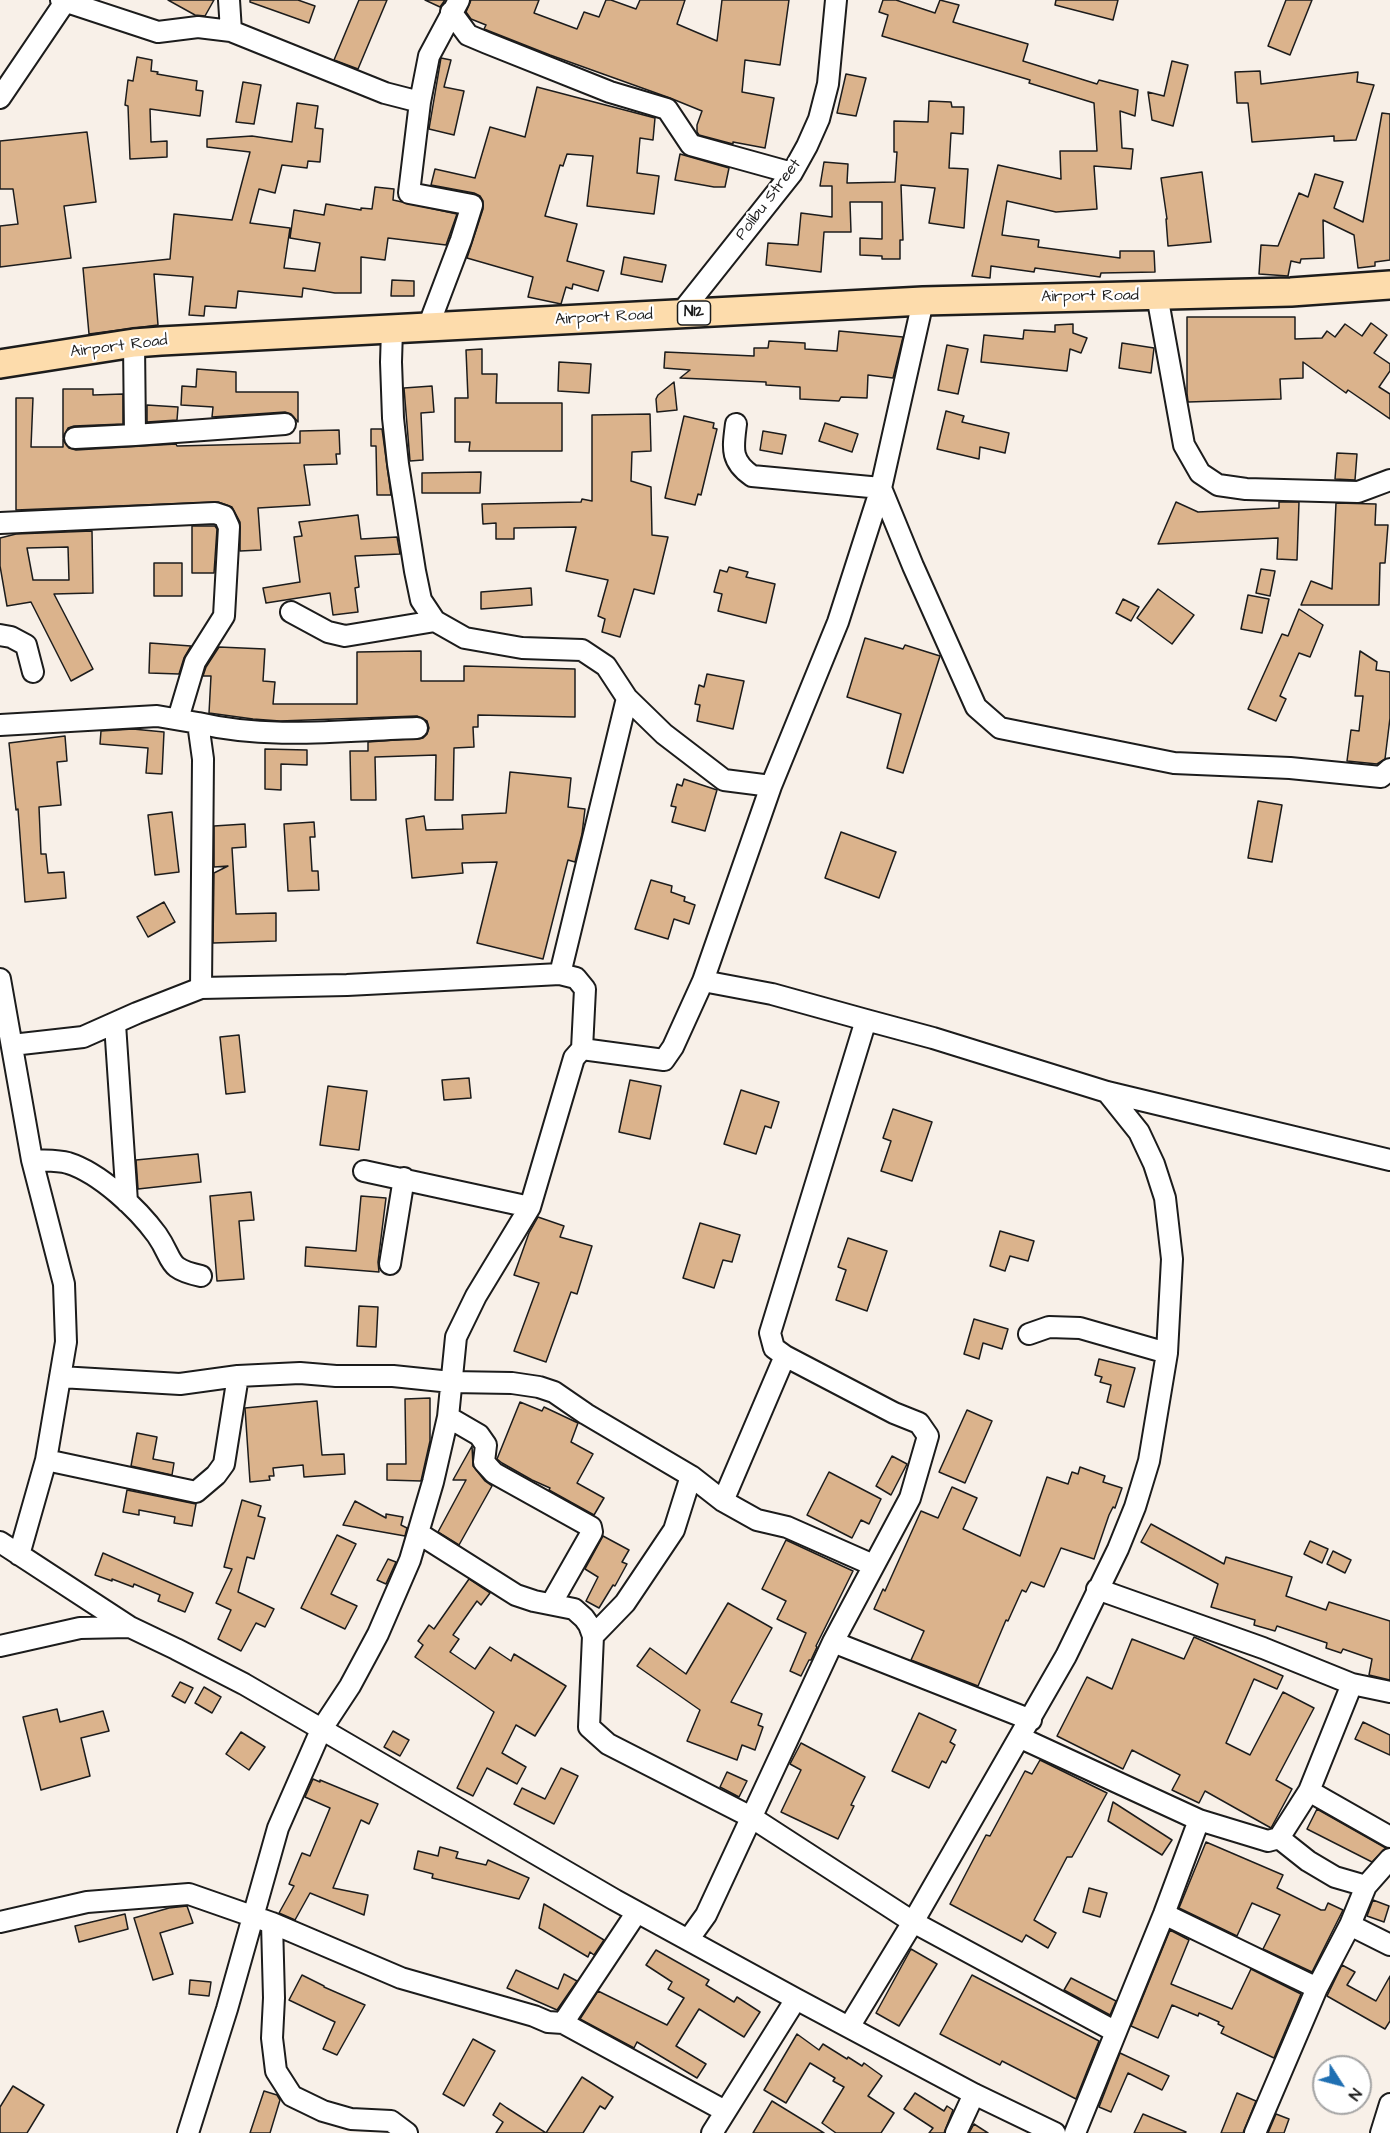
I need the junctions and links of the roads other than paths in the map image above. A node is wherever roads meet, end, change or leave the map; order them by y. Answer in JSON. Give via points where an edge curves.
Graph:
{"nodes":[{"id":1,"x":229,"y":0,"type":"edge"},
{"id":2,"x":837,"y":0,"type":"edge"},
{"id":3,"x":63,"y":1,"type":"edge"},
{"id":4,"x":455,"y":6,"type":"edge"},
{"id":5,"x":231,"y":31,"type":"junction"},
{"id":6,"x":0,"y":99,"type":"edge"},
{"id":7,"x":420,"y":102,"type":"junction"},
{"id":8,"x":792,"y":173,"type":"junction"},
{"id":9,"x":1390,"y":285,"type":"edge"},
{"id":10,"x":1157,"y":296,"type":"junction"},
{"id":11,"x":923,"y":302,"type":"junction"},
{"id":12,"x":680,"y":314,"type":"junction"},
{"id":13,"x":428,"y":327,"type":"junction"},
{"id":14,"x":392,"y":329,"type":"junction"},
{"id":15,"x":134,"y":343,"type":"junction"},
{"id":16,"x":0,"y":364,"type":"edge"},
{"id":17,"x":285,"y":424,"type":"dead end"},
{"id":18,"x":736,"y":424,"type":"dead end"},
{"id":19,"x":135,"y":435,"type":"junction"},
{"id":20,"x":75,"y":438,"type":"dead end"},
{"id":21,"x":1390,"y":480,"type":"edge"},
{"id":22,"x":881,"y":488,"type":"junction"},
{"id":23,"x":0,"y":523,"type":"edge"},
{"id":24,"x":291,"y":612,"type":"dead end"},
{"id":25,"x":435,"y":621,"type":"junction"},
{"id":26,"x":0,"y":635,"type":"edge"},
{"id":27,"x":33,"y":672,"type":"dead end"},
{"id":28,"x":627,"y":698,"type":"junction"},
{"id":29,"x":178,"y":719,"type":"junction"},
{"id":30,"x":198,"y":723,"type":"junction"},
{"id":31,"x":0,"y":725,"type":"edge"},
{"id":32,"x":417,"y":728,"type":"dead end"},
{"id":33,"x":1389,"y":772,"type":"edge"},
{"id":34,"x":771,"y":786,"type":"junction"},
{"id":35,"x":560,"y":974,"type":"junction"},
{"id":36,"x":0,"y":979,"type":"edge"},
{"id":37,"x":703,"y":981,"type":"junction"},
{"id":38,"x":201,"y":988,"type":"junction"},
{"id":39,"x":866,"y":1020,"type":"junction"},
{"id":40,"x":115,"y":1024,"type":"junction"},
{"id":41,"x":12,"y":1045,"type":"junction"},
{"id":42,"x":582,"y":1049,"type":"junction"},
{"id":43,"x":1107,"y":1092,"type":"junction"},
{"id":44,"x":32,"y":1160,"type":"junction"},
{"id":45,"x":1390,"y":1160,"type":"edge"},
{"id":46,"x":364,"y":1171,"type":"dead end"},
{"id":47,"x":404,"y":1178,"type":"junction"},
{"id":48,"x":127,"y":1202,"type":"junction"},
{"id":49,"x":530,"y":1207,"type":"junction"},
{"id":50,"x":390,"y":1264,"type":"dead end"},
{"id":51,"x":201,"y":1276,"type":"dead end"},
{"id":52,"x":1029,"y":1334,"type":"dead end"},
{"id":53,"x":1167,"y":1353,"type":"junction"},
{"id":54,"x":785,"y":1356,"type":"junction"},
{"id":55,"x":238,"y":1376,"type":"junction"},
{"id":56,"x":60,"y":1377,"type":"junction"},
{"id":57,"x":451,"y":1382,"type":"junction"},
{"id":58,"x":448,"y":1417,"type":"junction"},
{"id":59,"x":46,"y":1460,"type":"junction"},
{"id":60,"x":691,"y":1476,"type":"junction"},
{"id":61,"x":723,"y":1501,"type":"junction"},
{"id":62,"x":418,"y":1533,"type":"junction"},
{"id":63,"x":0,"y":1542,"type":"edge"},
{"id":64,"x":19,"y":1555,"type":"junction"},
{"id":65,"x":873,"y":1565,"type":"junction"},
{"id":66,"x":1098,"y":1589,"type":"junction"},
{"id":67,"x":552,"y":1604,"type":"junction"},
{"id":68,"x":129,"y":1627,"type":"junction"},
{"id":69,"x":593,"y":1636,"type":"junction"},
{"id":70,"x":833,"y":1642,"type":"junction"},
{"id":71,"x":0,"y":1646,"type":"edge"},
{"id":72,"x":1352,"y":1684,"type":"junction"},
{"id":73,"x":1390,"y":1692,"type":"edge"},
{"id":74,"x":1031,"y":1720,"type":"junction"},
{"id":75,"x":321,"y":1730,"type":"junction"},
{"id":76,"x":1021,"y":1737,"type":"junction"},
{"id":77,"x":1309,"y":1791,"type":"junction"},
{"id":78,"x":751,"y":1817,"type":"junction"},
{"id":79,"x":1199,"y":1820,"type":"junction"},
{"id":80,"x":1390,"y":1837,"type":"edge"},
{"id":81,"x":1279,"y":1838,"type":"junction"},
{"id":82,"x":1390,"y":1859,"type":"edge"},
{"id":83,"x":1366,"y":1886,"type":"junction"},
{"id":84,"x":638,"y":1912,"type":"junction"},
{"id":85,"x":1164,"y":1914,"type":"junction"},
{"id":86,"x":252,"y":1917,"type":"junction"},
{"id":87,"x":0,"y":1922,"type":"edge"},
{"id":88,"x":914,"y":1922,"type":"junction"},
{"id":89,"x":272,"y":1923,"type":"junction"},
{"id":90,"x":1350,"y":1925,"type":"junction"},
{"id":91,"x":688,"y":1940,"type":"junction"},
{"id":92,"x":1390,"y":1945,"type":"edge"},
{"id":93,"x":1317,"y":1988,"type":"junction"},
{"id":94,"x":796,"y":1999,"type":"junction"},
{"id":95,"x":563,"y":2023,"type":"junction"},
{"id":96,"x":849,"y":2027,"type":"junction"},
{"id":97,"x":1116,"y":2032,"type":"junction"},
{"id":98,"x":974,"y":2094,"type":"junction"},
{"id":99,"x":1390,"y":2104,"type":"edge"},
{"id":100,"x":725,"y":2111,"type":"junction"},
{"id":101,"x":194,"y":2129,"type":"edge"},
{"id":102,"x":407,"y":2133,"type":"edge"},
{"id":103,"x":712,"y":2133,"type":"edge"},
{"id":104,"x":956,"y":2133,"type":"edge"},
{"id":105,"x":1055,"y":2133,"type":"edge"},
{"id":106,"x":1075,"y":2133,"type":"edge"},
{"id":107,"x":1255,"y":2133,"type":"edge"},
{"id":108,"x":1381,"y":2133,"type":"edge"}],
"edges":[{"from":1,"to":5,"type":"street"},
{"from":2,"to":8,"type":"street","name":"Polibu Street","via":[[832,54],[819,119]]},
{"from":3,"to":5,"type":"street","via":[[158,32],[198,27]]},
{"from":3,"to":6,"type":"street"},
{"from":4,"to":7,"type":"street","via":[[429,56]]},
{"from":4,"to":8,"type":"street","via":[[468,35],[610,92],[667,109],[691,145]]},
{"from":5,"to":7,"type":"street","via":[[385,93]]},
{"from":7,"to":13,"type":"street","via":[[409,193],[472,205]]},
{"from":8,"to":12,"type":"street","name":"Polibu Street"},
{"from":9,"to":10,"type":"highway","name":"Airport Road","number":"N12"},
{"from":10,"to":11,"type":"highway","name":"Airport Road","number":"N12"},
{"from":10,"to":21,"type":"street","via":[[1184,445],[1200,473],[1218,485],[1246,489],[1358,492]]},
{"from":11,"to":12,"type":"highway","name":"Airport Road","number":"N12"},
{"from":11,"to":22,"type":"street"},
{"from":12,"to":13,"type":"highway","name":"Airport Road","number":"N12"},
{"from":13,"to":14,"type":"highway","name":"Airport Road","number":"N12"},
{"from":14,"to":15,"type":"highway","name":"Airport Road","number":"N12"},
{"from":14,"to":25,"type":"street","via":[[390,362],[398,464],[421,600]]},
{"from":15,"to":16,"type":"highway","name":"Airport Road","number":"N12"},
{"from":15,"to":19,"type":"street"},
{"from":17,"to":19,"type":"street"},
{"from":18,"to":22,"type":"street","via":[[733,450],[740,468],[752,476]]},
{"from":19,"to":20,"type":"street"},
{"from":22,"to":33,"type":"street","via":[[976,708],[1000,728],[1174,763],[1381,777]]},
{"from":22,"to":34,"type":"street","via":[[838,622]]},
{"from":23,"to":29,"type":"street","via":[[215,513],[224,516],[229,527],[224,616],[195,662]]},
{"from":24,"to":25,"type":"street","via":[[327,632],[345,636]]},
{"from":25,"to":28,"type":"street","via":[[465,638],[522,648],[582,650],[606,666]]},
{"from":26,"to":27,"type":"street","via":[[26,645]]},
{"from":28,"to":34,"type":"street","via":[[664,734],[724,780]]},
{"from":28,"to":35,"type":"street"},
{"from":29,"to":30,"type":"street"},
{"from":29,"to":31,"type":"street","via":[[157,716]]},
{"from":30,"to":32,"type":"street","via":[[270,733]]},
{"from":30,"to":38,"type":"street","via":[[202,759]]},
{"from":34,"to":37,"type":"street"},
{"from":35,"to":38,"type":"street"},
{"from":35,"to":42,"type":"street","via":[[576,978],[585,989]]},
{"from":36,"to":41,"type":"street"},
{"from":37,"to":39,"type":"street","via":[[772,994]]},
{"from":37,"to":42,"type":"street","via":[[674,1047],[664,1060]]},
{"from":38,"to":40,"type":"street"},
{"from":39,"to":43,"type":"street"},
{"from":39,"to":54,"type":"street","via":[[770,1333],[774,1347]]},
{"from":40,"to":41,"type":"street","via":[[83,1037]]},
{"from":40,"to":48,"type":"street"},
{"from":41,"to":44,"type":"street"},
{"from":42,"to":49,"type":"street","via":[[574,1058],[567,1079]]},
{"from":43,"to":45,"type":"street"},
{"from":43,"to":53,"type":"street","via":[[1139,1132],[1165,1198],[1172,1259]]},
{"from":44,"to":48,"type":"street","via":[[66,1162],[84,1169]]},
{"from":44,"to":56,"type":"street","via":[[64,1284],[66,1342]]},
{"from":46,"to":47,"type":"street"},
{"from":47,"to":49,"type":"street"},
{"from":47,"to":50,"type":"street"},
{"from":48,"to":51,"type":"street","via":[[157,1236],[174,1267]]},
{"from":49,"to":57,"type":"street","via":[[456,1337]]},
{"from":52,"to":53,"type":"street","via":[[1049,1327],[1080,1328]]},
{"from":53,"to":66,"type":"street","via":[[1149,1461],[1135,1507]]},
{"from":54,"to":61,"type":"street"},
{"from":54,"to":65,"type":"street","via":[[918,1423],[927,1436],[910,1498]]},
{"from":55,"to":56,"type":"street","via":[[180,1384]]},
{"from":55,"to":57,"type":"street","via":[[300,1372]]},
{"from":55,"to":59,"type":"street","via":[[224,1464],[196,1492]]},
{"from":56,"to":59,"type":"street"},
{"from":57,"to":58,"type":"street"},
{"from":57,"to":60,"type":"street","via":[[512,1383],[554,1392]]},
{"from":58,"to":62,"type":"street"},
{"from":58,"to":67,"type":"street","via":[[479,1435],[486,1445],[484,1462],[494,1473],[591,1527],[592,1532]]},
{"from":59,"to":64,"type":"street"},
{"from":60,"to":61,"type":"street"},
{"from":60,"to":69,"type":"street","via":[[674,1530],[625,1603]]},
{"from":61,"to":65,"type":"street","via":[[757,1520],[787,1527]]},
{"from":62,"to":67,"type":"street","via":[[516,1595]]},
{"from":62,"to":75,"type":"street","via":[[378,1634]]},
{"from":63,"to":64,"type":"street"},
{"from":64,"to":68,"type":"street"},
{"from":65,"to":70,"type":"street"},
{"from":66,"to":72,"type":"street"},
{"from":66,"to":74,"type":"street"},
{"from":67,"to":69,"type":"street","via":[[574,1610],[584,1618]]},
{"from":68,"to":71,"type":"street","via":[[80,1628]]},
{"from":68,"to":75,"type":"street","via":[[235,1679]]},
{"from":69,"to":78,"type":"street","via":[[589,1727],[608,1744]]},
{"from":70,"to":74,"type":"street"},
{"from":70,"to":78,"type":"street"},
{"from":72,"to":73,"type":"street"},
{"from":72,"to":77,"type":"street"},
{"from":74,"to":76,"type":"street"},
{"from":75,"to":84,"type":"street"},
{"from":75,"to":86,"type":"street","via":[[278,1827]]},
{"from":76,"to":79,"type":"street"},
{"from":76,"to":88,"type":"street"},
{"from":77,"to":80,"type":"street"},
{"from":77,"to":81,"type":"street"},
{"from":78,"to":88,"type":"street"},
{"from":78,"to":91,"type":"street","via":[[706,1915]]},
{"from":79,"to":81,"type":"street","via":[[1259,1840]]},
{"from":79,"to":85,"type":"street"},
{"from":81,"to":83,"type":"street","via":[[1335,1877]]},
{"from":82,"to":83,"type":"street"},
{"from":83,"to":90,"type":"street"},
{"from":84,"to":91,"type":"street"},
{"from":84,"to":95,"type":"street"},
{"from":85,"to":93,"type":"street"},
{"from":85,"to":97,"type":"street"},
{"from":86,"to":87,"type":"street","via":[[189,1894],[87,1902]]},
{"from":86,"to":89,"type":"street"},
{"from":86,"to":101,"type":"street"},
{"from":88,"to":96,"type":"street"},
{"from":88,"to":97,"type":"street"},
{"from":89,"to":95,"type":"street","via":[[401,1978],[548,2022]]},
{"from":89,"to":102,"type":"street","via":[[272,2038],[276,2071],[292,2096],[351,2119],[392,2121]]},
{"from":90,"to":92,"type":"street"},
{"from":90,"to":93,"type":"street"},
{"from":91,"to":94,"type":"street"},
{"from":93,"to":107,"type":"street"},
{"from":94,"to":96,"type":"street"},
{"from":94,"to":100,"type":"street"},
{"from":95,"to":100,"type":"street"},
{"from":96,"to":98,"type":"street"},
{"from":97,"to":106,"type":"street"},
{"from":98,"to":104,"type":"street"},
{"from":98,"to":105,"type":"street"},
{"from":99,"to":108,"type":"street"},
{"from":100,"to":103,"type":"street"}]}
